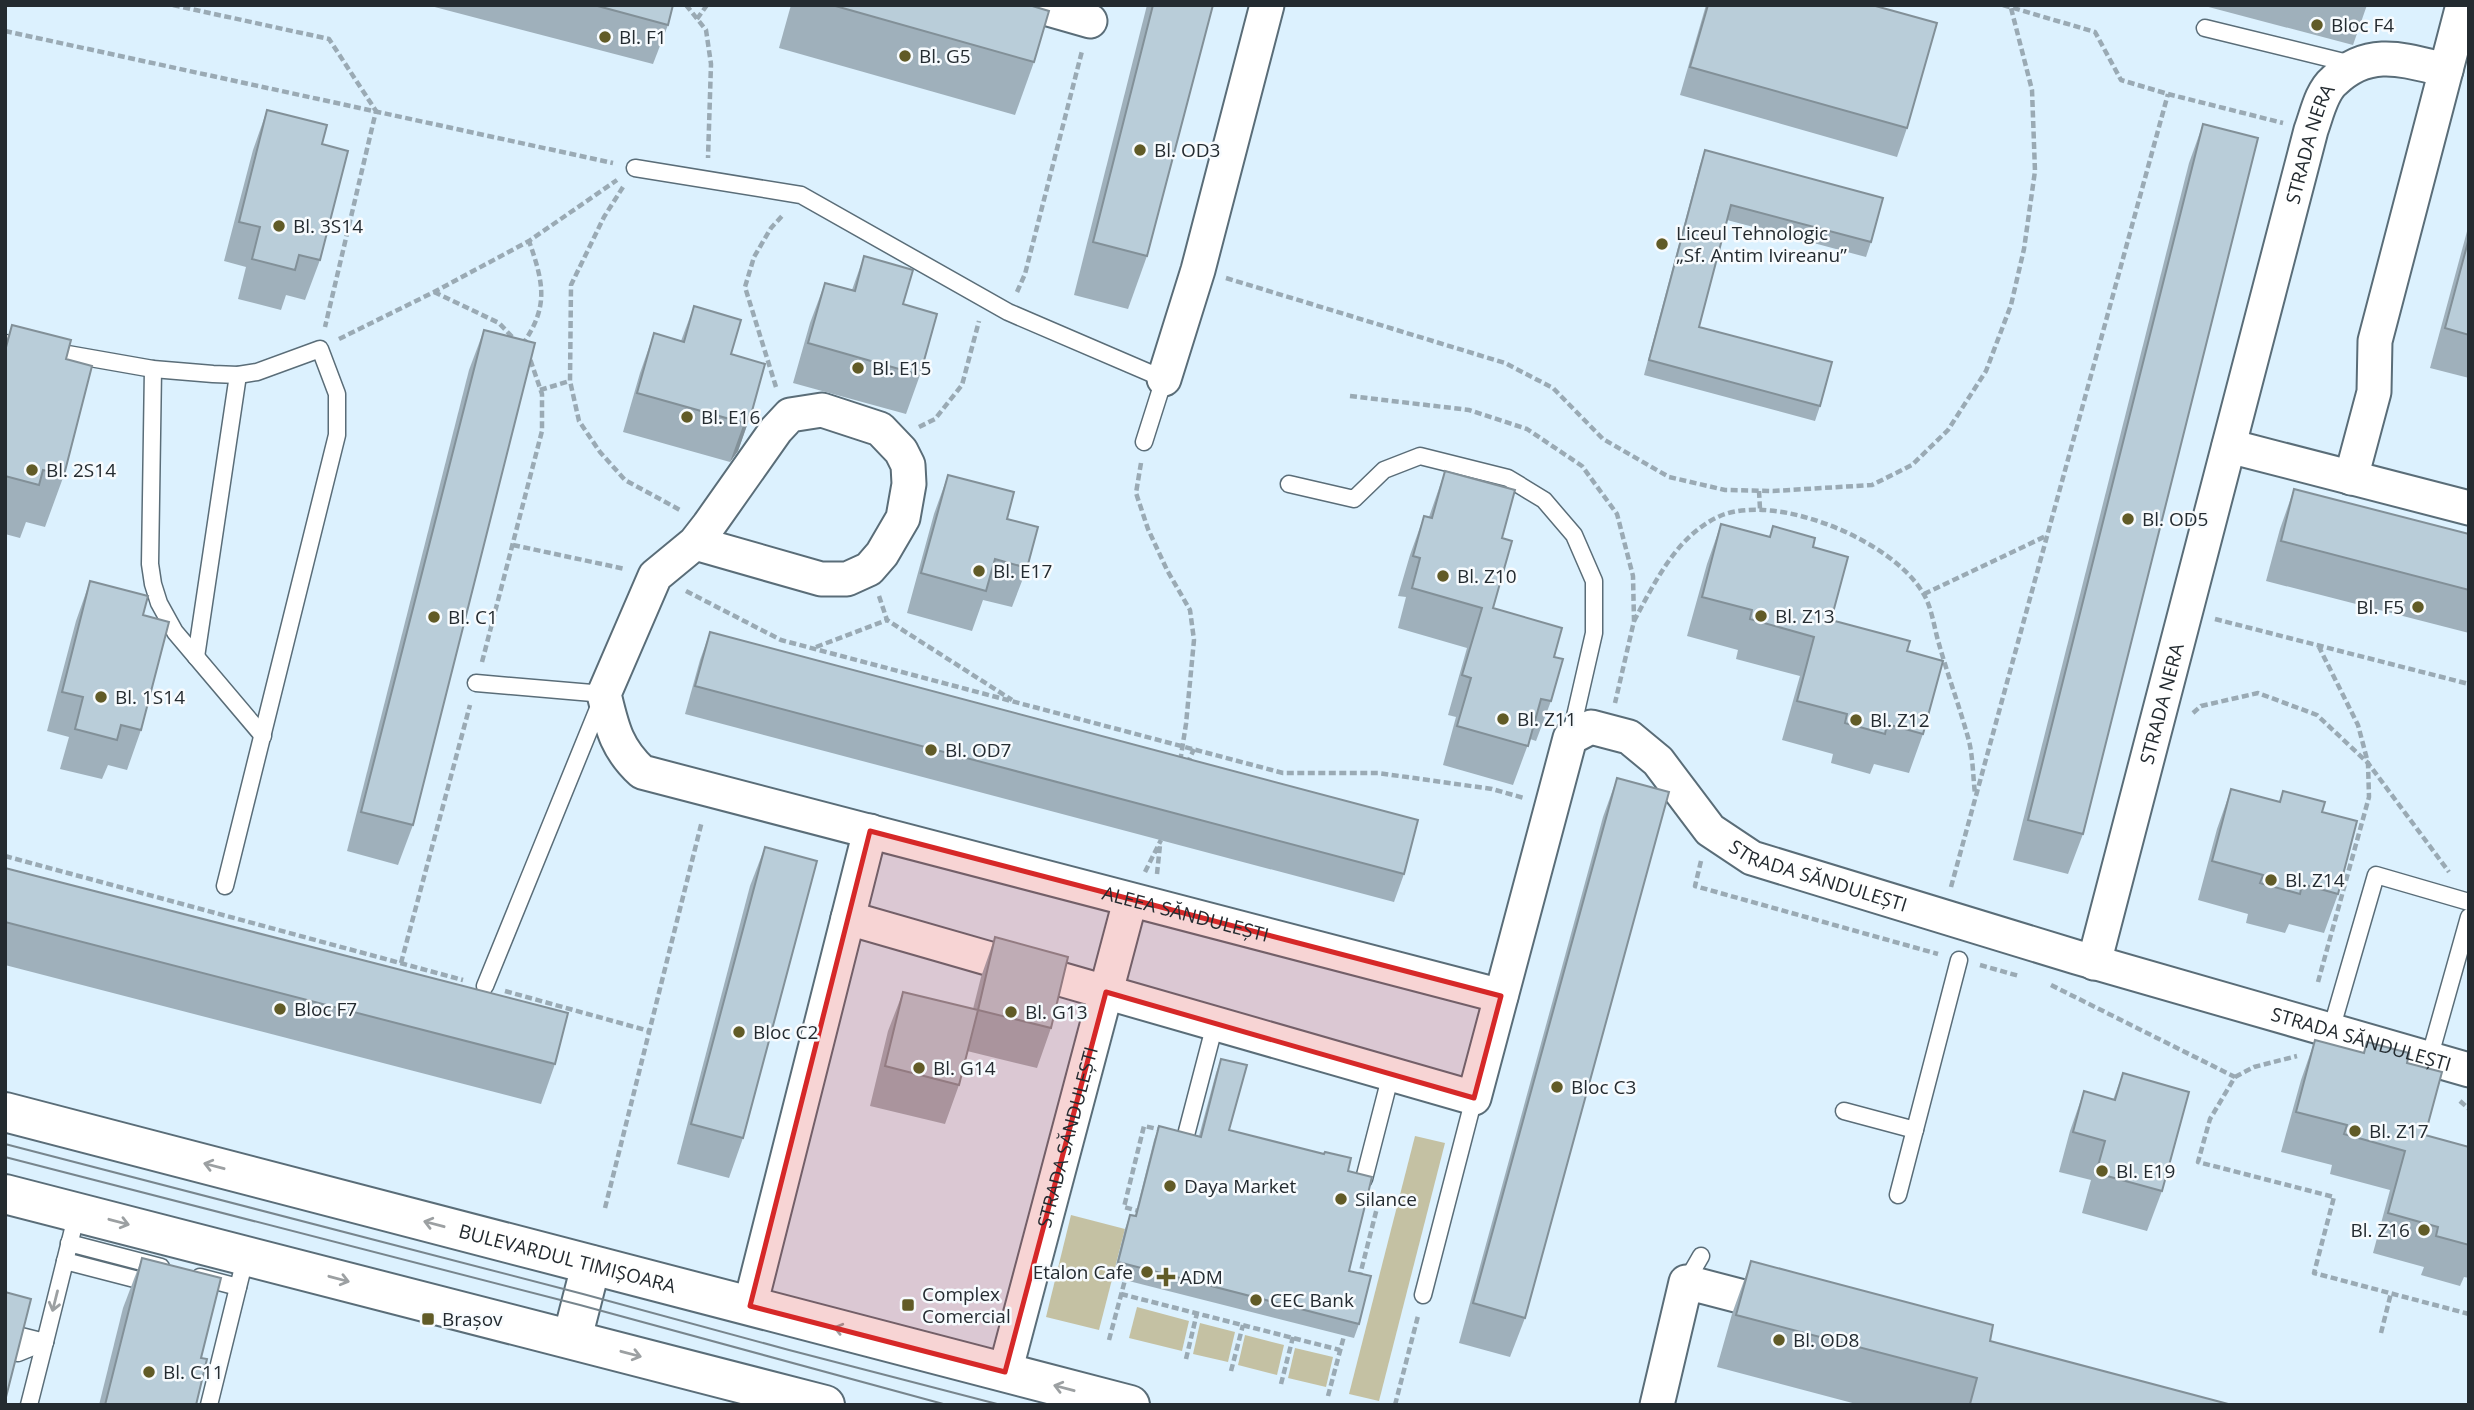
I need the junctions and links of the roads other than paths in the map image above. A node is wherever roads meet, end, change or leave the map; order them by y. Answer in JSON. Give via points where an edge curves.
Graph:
{"nodes":[{"id":1,"x":1034,"y":5,"type":"edge"},
{"id":2,"x":1267,"y":5,"type":"edge"},
{"id":3,"x":2463,"y":5,"type":"edge"},
{"id":4,"x":1090,"y":21,"type":"road end"},
{"id":5,"x":2205,"y":28,"type":"dead end"},
{"id":6,"x":2357,"y":65,"type":"junction"},
{"id":7,"x":2445,"y":70,"type":"junction"},
{"id":8,"x":635,"y":168,"type":"road end"},
{"id":9,"x":5,"y":343,"type":"edge"},
{"id":10,"x":153,"y":369,"type":"junction"},
{"id":11,"x":238,"y":375,"type":"junction"},
{"id":12,"x":1164,"y":379,"type":"junction"},
{"id":13,"x":1144,"y":442,"type":"road end"},
{"id":14,"x":2229,"y":446,"type":"junction"},
{"id":15,"x":2351,"y":478,"type":"junction"},
{"id":16,"x":1289,"y":484,"type":"dead end"},
{"id":17,"x":2469,"y":508,"type":"edge"},
{"id":18,"x":702,"y":534,"type":"junction"},
{"id":19,"x":196,"y":657,"type":"junction"},
{"id":20,"x":476,"y":684,"type":"road end"},
{"id":21,"x":604,"y":694,"type":"junction"},
{"id":22,"x":263,"y":736,"type":"junction"},
{"id":23,"x":1570,"y":738,"type":"junction"},
{"id":24,"x":870,"y":831,"type":"junction"},
{"id":25,"x":225,"y":886,"type":"dead end"},
{"id":26,"x":1130,"y":901,"type":"junction"},
{"id":27,"x":2469,"y":902,"type":"edge"},
{"id":28,"x":2469,"y":917,"type":"edge"},
{"id":29,"x":848,"y":918,"type":"junction"},
{"id":30,"x":1959,"y":960,"type":"dead end"},
{"id":31,"x":2094,"y":963,"type":"junction"},
{"id":32,"x":485,"y":986,"type":"road end"},
{"id":33,"x":1106,"y":992,"type":"junction"},
{"id":34,"x":1501,"y":996,"type":"junction"},
{"id":35,"x":1215,"y":1024,"type":"junction"},
{"id":36,"x":2318,"y":1027,"type":"junction"},
{"id":37,"x":2429,"y":1059,"type":"junction"},
{"id":38,"x":2469,"y":1070,"type":"edge"},
{"id":39,"x":1391,"y":1074,"type":"junction"},
{"id":40,"x":1474,"y":1098,"type":"junction"},
{"id":41,"x":1844,"y":1111,"type":"dead end"},
{"id":42,"x":5,"y":1112,"type":"edge"},
{"id":43,"x":1915,"y":1130,"type":"junction"},
{"id":44,"x":1186,"y":1136,"type":"edge"},
{"id":45,"x":1364,"y":1179,"type":"edge"},
{"id":46,"x":5,"y":1194,"type":"edge"},
{"id":47,"x":1898,"y":1195,"type":"dead end"},
{"id":48,"x":73,"y":1227,"type":"junction"},
{"id":49,"x":65,"y":1261,"type":"junction"},
{"id":50,"x":591,"y":1265,"type":"junction"},
{"id":51,"x":242,"y":1271,"type":"junction"},
{"id":52,"x":164,"y":1287,"type":"edge"},
{"id":53,"x":1423,"y":1295,"type":"road end"},
{"id":54,"x":750,"y":1306,"type":"junction"},
{"id":55,"x":1807,"y":1313,"type":"edge"},
{"id":56,"x":208,"y":1319,"type":"edge"},
{"id":57,"x":229,"y":1325,"type":"junction"},
{"id":58,"x":5,"y":1332,"type":"edge"},
{"id":59,"x":572,"y":1339,"type":"junction"},
{"id":60,"x":45,"y":1342,"type":"junction"},
{"id":61,"x":5,"y":1350,"type":"edge"},
{"id":62,"x":1005,"y":1372,"type":"junction"},
{"id":63,"x":29,"y":1405,"type":"edge"},
{"id":64,"x":209,"y":1405,"type":"edge"},
{"id":65,"x":825,"y":1405,"type":"edge"},
{"id":66,"x":1130,"y":1405,"type":"edge"},
{"id":67,"x":1657,"y":1405,"type":"edge"}],
"edges":[{"from":1,"to":4,"type":"street"},
{"from":2,"to":12,"type":"street","via":[[1198,270]]},
{"from":3,"to":7,"type":"street"},
{"from":5,"to":6,"type":"lane"},
{"from":6,"to":7,"type":"street","name":"STRADA NERA","via":[[2378,57]]},
{"from":6,"to":14,"type":"street","name":"STRADA NERA","via":[[2333,81],[2311,130]]},
{"from":7,"to":15,"type":"street","via":[[2375,341],[2374,393]]},
{"from":8,"to":12,"type":"lane","via":[[801,195],[1008,312]]},
{"from":9,"to":10,"type":"lane"},
{"from":10,"to":11,"type":"lane"},
{"from":10,"to":19,"type":"lane","via":[[152,584],[159,604]]},
{"from":11,"to":19,"type":"lane"},
{"from":11,"to":22,"type":"lane","via":[[320,349],[337,394],[337,435]]},
{"from":12,"to":13,"type":"lane"},
{"from":14,"to":15,"type":"street"},
{"from":14,"to":31,"type":"street","name":"STRADA NERA"},
{"from":15,"to":17,"type":"street"},
{"from":16,"to":23,"type":"lane","via":[[1354,499],[1384,470],[1420,456],[1508,478],[1544,500],[1574,535],[1594,581],[1594,633]]},
{"from":18,"to":18,"type":"street","via":[[790,415],[822,410],[880,429],[908,464],[903,518],[869,569],[847,579],[821,579]]},
{"from":18,"to":21,"type":"street","via":[[655,576]]},
{"from":19,"to":22,"type":"lane"},
{"from":20,"to":21,"type":"lane"},
{"from":21,"to":24,"type":"street","name":"ALEEA SĂNDULEȘTI","via":[[614,733],[629,760],[642,772]]},
{"from":21,"to":32,"type":"lane"},
{"from":22,"to":25,"type":"lane"},
{"from":23,"to":31,"type":"street","name":"STRADA SĂNDULEȘTI","via":[[1591,727],[1629,737],[1658,761],[1710,830],[1752,858]]},
{"from":23,"to":34,"type":"street"},
{"from":24,"to":26,"type":"street","name":"ALEEA SĂNDULEȘTI"},
{"from":24,"to":29,"type":"street"},
{"from":26,"to":33,"type":"street","name":"STRADA SĂNDULEȘTI"},
{"from":26,"to":34,"type":"street","name":"ALEEA SĂNDULEȘTI"},
{"from":27,"to":36,"type":"lane","via":[[2376,875]]},
{"from":28,"to":37,"type":"lane"},
{"from":29,"to":33,"type":"street"},
{"from":29,"to":54,"type":"street"},
{"from":30,"to":43,"type":"lane"},
{"from":31,"to":36,"type":"street","name":"STRADA SĂNDULEȘTI"},
{"from":33,"to":35,"type":"street"},
{"from":33,"to":62,"type":"street","name":"STRADA SĂNDULEȘTI"},
{"from":34,"to":40,"type":"street"},
{"from":35,"to":39,"type":"street"},
{"from":35,"to":44,"type":"lane"},
{"from":36,"to":37,"type":"street","name":"STRADA SĂNDULEȘTI"},
{"from":37,"to":38,"type":"street","name":"STRADA SĂNDULEȘTI"},
{"from":39,"to":40,"type":"street"},
{"from":39,"to":45,"type":"lane"},
{"from":40,"to":53,"type":"lane"},
{"from":41,"to":43,"type":"lane"},
{"from":50,"to":42,"type":"main road","name":"BULEVARDUL TIMIȘOARA","one_way":true},
{"from":43,"to":47,"type":"lane"},
{"from":46,"to":48,"type":"main road"},
{"from":48,"to":49,"type":"lane"},
{"from":48,"to":51,"type":"main road","one_way":true},
{"from":48,"to":51,"type":"lane","via":[[180,1272]]},
{"from":49,"to":52,"type":"lane"},
{"from":49,"to":60,"type":"lane","one_way":true},
{"from":50,"to":54,"type":"main road","name":"BULEVARDUL TIMIȘOARA"},
{"from":50,"to":59,"type":"main road"},
{"from":51,"to":57,"type":"lane"},
{"from":51,"to":59,"type":"main road","one_way":true},
{"from":62,"to":54,"type":"main road","name":"BULEVARDUL TIMIȘOARA","one_way":true},
{"from":55,"to":67,"type":"street","via":[[1693,1269]]},
{"from":56,"to":57,"type":"lane"},
{"from":57,"to":64,"type":"lane"},
{"from":58,"to":60,"type":"lane"},
{"from":59,"to":65,"type":"main road","one_way":true},
{"from":60,"to":61,"type":"lane","via":[[18,1353]]},
{"from":60,"to":63,"type":"lane"},
{"from":66,"to":62,"type":"main road","name":"BULEVARDUL TIMIȘOARA","one_way":true}]}
